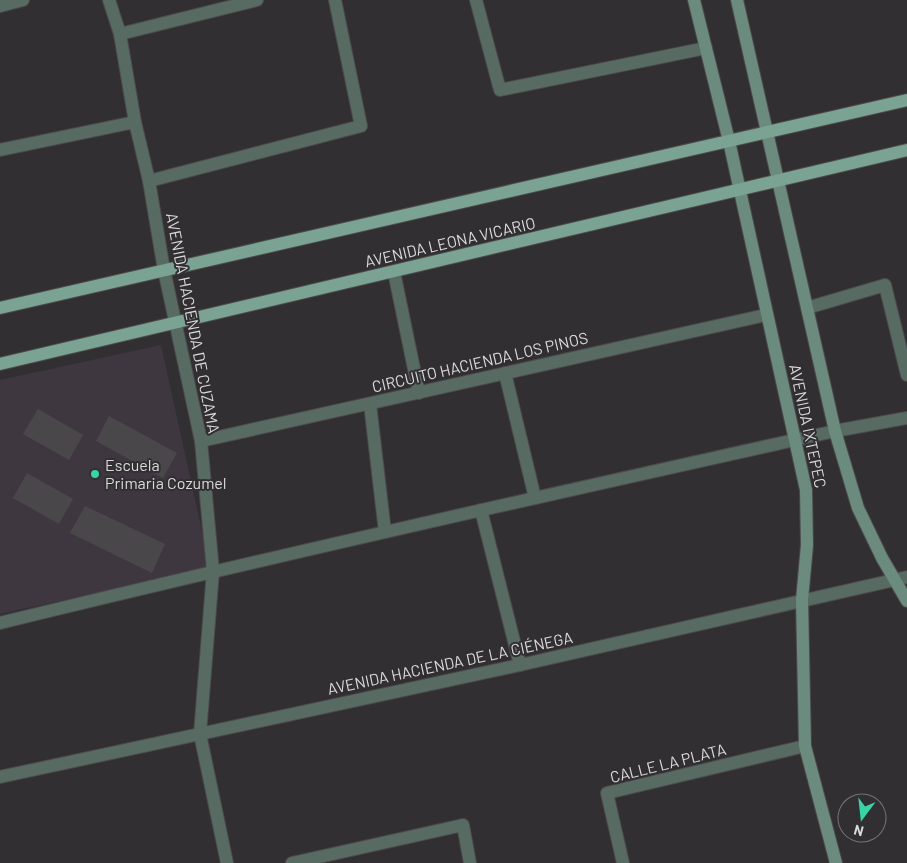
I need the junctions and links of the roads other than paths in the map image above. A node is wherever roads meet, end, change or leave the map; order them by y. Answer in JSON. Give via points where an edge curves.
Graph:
{"nodes":[{"id":1,"x":24,"y":0,"type":"edge"},
{"id":2,"x":109,"y":0,"type":"edge"},
{"id":3,"x":257,"y":0,"type":"edge"},
{"id":4,"x":335,"y":0,"type":"edge"},
{"id":5,"x":476,"y":0,"type":"edge"},
{"id":6,"x":694,"y":0,"type":"edge"},
{"id":7,"x":737,"y":0,"type":"edge"},
{"id":8,"x":0,"y":6,"type":"edge"},
{"id":9,"x":120,"y":34,"type":"junction"},
{"id":10,"x":706,"y":48,"type":"junction"},
{"id":11,"x":907,"y":100,"type":"edge"},
{"id":12,"x":135,"y":122,"type":"junction"},
{"id":13,"x":767,"y":133,"type":"junction"},
{"id":14,"x":729,"y":141,"type":"junction"},
{"id":15,"x":0,"y":150,"type":"edge"},
{"id":16,"x":907,"y":150,"type":"edge"},
{"id":17,"x":777,"y":180,"type":"junction"},
{"id":18,"x":149,"y":181,"type":"junction"},
{"id":19,"x":739,"y":190,"type":"junction"},
{"id":20,"x":164,"y":270,"type":"junction"},
{"id":21,"x":394,"y":272,"type":"junction"},
{"id":22,"x":0,"y":308,"type":"edge"},
{"id":23,"x":807,"y":308,"type":"junction"},
{"id":24,"x":766,"y":314,"type":"junction"},
{"id":25,"x":176,"y":324,"type":"junction"},
{"id":26,"x":0,"y":364,"type":"edge"},
{"id":27,"x":505,"y":373,"type":"junction"},
{"id":28,"x":907,"y":375,"type":"edge"},
{"id":29,"x":419,"y":393,"type":"junction"},
{"id":30,"x":370,"y":404,"type":"junction"},
{"id":31,"x":907,"y":418,"type":"edge"},
{"id":32,"x":835,"y":431,"type":"junction"},
{"id":33,"x":796,"y":440,"type":"junction"},
{"id":34,"x":201,"y":441,"type":"junction"},
{"id":35,"x":535,"y":498,"type":"junction"},
{"id":36,"x":481,"y":510,"type":"junction"},
{"id":37,"x":385,"y":532,"type":"junction"},
{"id":38,"x":213,"y":571,"type":"junction"},
{"id":39,"x":901,"y":578,"type":"edge"},
{"id":40,"x":802,"y":600,"type":"junction"},
{"id":41,"x":907,"y":601,"type":"edge"},
{"id":42,"x":0,"y":623,"type":"edge"},
{"id":43,"x":520,"y":665,"type":"junction"},
{"id":44,"x":200,"y":734,"type":"junction"},
{"id":45,"x":805,"y":746,"type":"junction"},
{"id":46,"x":0,"y":777,"type":"edge"},
{"id":47,"x":227,"y":863,"type":"edge"},
{"id":48,"x":292,"y":863,"type":"edge"},
{"id":49,"x":470,"y":863,"type":"edge"},
{"id":50,"x":623,"y":863,"type":"edge"},
{"id":51,"x":836,"y":863,"type":"edge"}],
"edges":[{"from":1,"to":8,"type":"street"},
{"from":2,"to":9,"type":"street","name":"AVENIDA HACIENDA DE CUZAMA"},
{"from":3,"to":9,"type":"street"},
{"from":4,"to":18,"type":"street","via":[[361,126]]},
{"from":5,"to":10,"type":"street","via":[[500,90]]},
{"from":6,"to":10,"type":"main road","name":"AVENIDA IXTEPEC"},
{"from":7,"to":13,"type":"main road","name":"AVENIDA IXTEPEC"},
{"from":9,"to":12,"type":"street","name":"AVENIDA HACIENDA DE CUZAMA"},
{"from":10,"to":14,"type":"main road","name":"AVENIDA IXTEPEC"},
{"from":11,"to":13,"type":"main road"},
{"from":12,"to":15,"type":"street"},
{"from":12,"to":18,"type":"street","name":"AVENIDA HACIENDA DE CUZAMA"},
{"from":13,"to":14,"type":"main road"},
{"from":13,"to":17,"type":"main road","name":"AVENIDA IXTEPEC"},
{"from":14,"to":19,"type":"main road","name":"AVENIDA IXTEPEC"},
{"from":14,"to":20,"type":"main road"},
{"from":16,"to":17,"type":"main road","name":"AVENIDA LEONA VICARIO"},
{"from":17,"to":19,"type":"main road","name":"AVENIDA LEONA VICARIO"},
{"from":17,"to":23,"type":"main road","name":"AVENIDA IXTEPEC"},
{"from":18,"to":20,"type":"street","name":"AVENIDA HACIENDA DE CUZAMA"},
{"from":19,"to":21,"type":"main road","name":"AVENIDA LEONA VICARIO"},
{"from":19,"to":24,"type":"main road","name":"AVENIDA IXTEPEC"},
{"from":20,"to":22,"type":"main road"},
{"from":20,"to":25,"type":"street","name":"AVENIDA HACIENDA DE CUZAMA"},
{"from":21,"to":25,"type":"main road","name":"AVENIDA LEONA VICARIO"},
{"from":21,"to":29,"type":"street"},
{"from":23,"to":28,"type":"street","via":[[885,286]]},
{"from":23,"to":32,"type":"main road","name":"AVENIDA IXTEPEC"},
{"from":24,"to":27,"type":"street","name":"CIRCUITO HACIENDA LOS PINOS"},
{"from":24,"to":33,"type":"main road","name":"AVENIDA IXTEPEC"},
{"from":25,"to":26,"type":"main road","name":"AVENIDA LEONA VICARIO"},
{"from":25,"to":34,"type":"street","name":"AVENIDA HACIENDA DE CUZAMA"},
{"from":27,"to":29,"type":"street","name":"CIRCUITO HACIENDA LOS PINOS"},
{"from":27,"to":35,"type":"street"},
{"from":29,"to":30,"type":"street","name":"CIRCUITO HACIENDA LOS PINOS"},
{"from":30,"to":34,"type":"street","name":"CIRCUITO HACIENDA LOS PINOS"},
{"from":30,"to":37,"type":"street"},
{"from":31,"to":32,"type":"street"},
{"from":32,"to":33,"type":"street"},
{"from":32,"to":39,"type":"main road","name":"AVENIDA IXTEPEC","via":[[858,508],[882,558]]},
{"from":33,"to":35,"type":"street"},
{"from":33,"to":40,"type":"main road","name":"AVENIDA IXTEPEC","via":[[806,490]]},
{"from":34,"to":38,"type":"street","name":"AVENIDA HACIENDA DE CUZAMA"},
{"from":35,"to":36,"type":"street"},
{"from":36,"to":37,"type":"street"},
{"from":36,"to":43,"type":"street"},
{"from":37,"to":38,"type":"street"},
{"from":38,"to":42,"type":"street"},
{"from":38,"to":44,"type":"street","name":"AVENIDA HACIENDA DE CUZAMA"},
{"from":39,"to":40,"type":"street","name":"AVENIDA HACIENDA DE LA CIÉNEGA"},
{"from":39,"to":41,"type":"main road","name":"AVENIDA IXTEPEC"},
{"from":40,"to":43,"type":"street","name":"AVENIDA HACIENDA DE LA CIÉNEGA"},
{"from":40,"to":45,"type":"main road","name":"AVENIDA IXTEPEC"},
{"from":43,"to":44,"type":"street","name":"AVENIDA HACIENDA DE LA CIÉNEGA"},
{"from":44,"to":46,"type":"street","name":"AVENIDA HACIENDA DE LA CIÉNEGA"},
{"from":44,"to":47,"type":"street","name":"AVENIDA HACIENDA DE CUZAMA"},
{"from":45,"to":50,"type":"street","name":"CALLE LA PLATA","via":[[607,794]]},
{"from":45,"to":51,"type":"main road","name":"AVENIDA IXTEPEC"},
{"from":48,"to":49,"type":"street","via":[[462,825]]}]}
